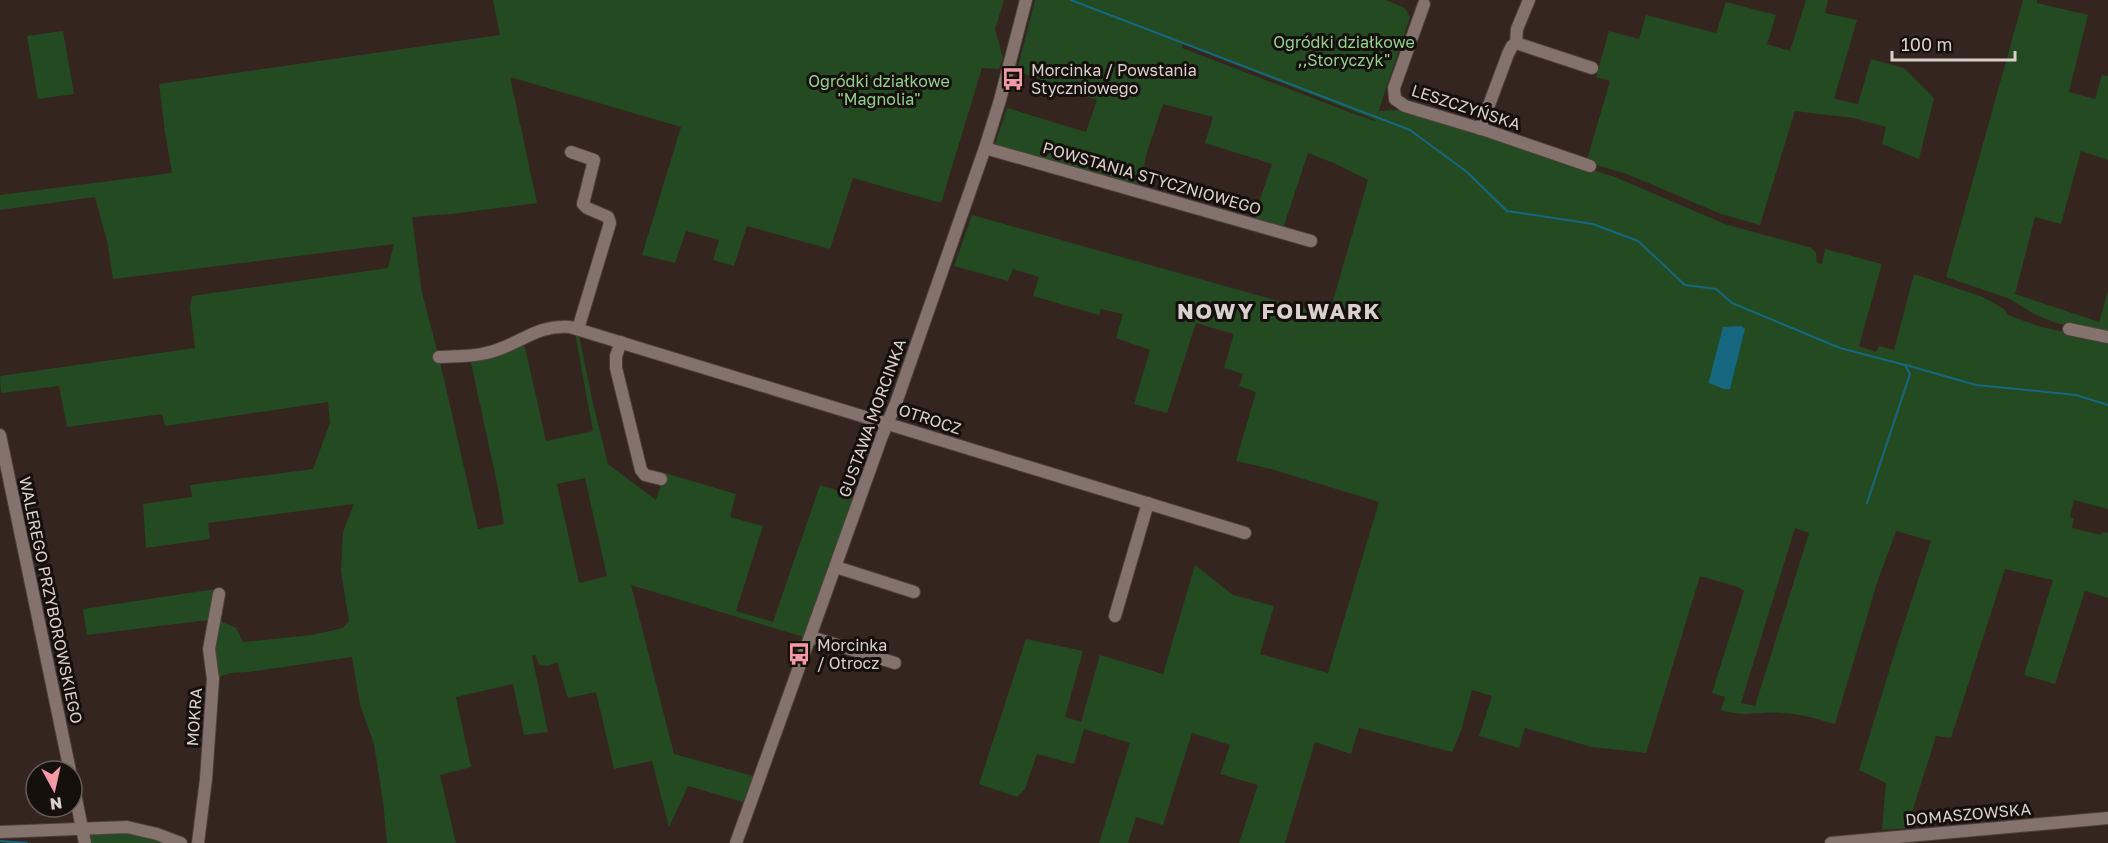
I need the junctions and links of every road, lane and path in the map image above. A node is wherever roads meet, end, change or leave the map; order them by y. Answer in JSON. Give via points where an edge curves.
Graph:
{"nodes":[{"id":1,"x":1026,"y":0,"type":"edge"},
{"id":2,"x":1529,"y":0,"type":"edge"},
{"id":3,"x":1422,"y":1,"type":"edge"},
{"id":4,"x":1516,"y":43,"type":"junction"},
{"id":5,"x":1592,"y":68,"type":"dead end"},
{"id":6,"x":1480,"y":129,"type":"junction"},
{"id":7,"x":985,"y":148,"type":"junction"},
{"id":8,"x":571,"y":152,"type":"dead end"},
{"id":9,"x":1590,"y":166,"type":"dead end"},
{"id":10,"x":1311,"y":241,"type":"dead end"},
{"id":11,"x":574,"y":328,"type":"junction"},
{"id":12,"x":2069,"y":329,"type":"dead end"},
{"id":13,"x":2108,"y":337,"type":"edge"},
{"id":14,"x":621,"y":342,"type":"junction"},
{"id":15,"x":439,"y":357,"type":"dead end"},
{"id":16,"x":888,"y":423,"type":"junction"},
{"id":17,"x":0,"y":435,"type":"edge"},
{"id":18,"x":661,"y":480,"type":"dead end"},
{"id":19,"x":1148,"y":503,"type":"junction"},
{"id":20,"x":1245,"y":533,"type":"dead end"},
{"id":21,"x":836,"y":567,"type":"junction"},
{"id":22,"x":914,"y":592,"type":"dead end"},
{"id":23,"x":219,"y":594,"type":"dead end"},
{"id":24,"x":1115,"y":616,"type":"dead end"},
{"id":25,"x":811,"y":637,"type":"junction"},
{"id":26,"x":895,"y":663,"type":"dead end"},
{"id":27,"x":68,"y":759,"type":"edge"},
{"id":28,"x":2108,"y":818,"type":"edge"},
{"id":29,"x":80,"y":819,"type":"edge"},
{"id":30,"x":82,"y":828,"type":"junction"},
{"id":31,"x":0,"y":832,"type":"edge"},
{"id":32,"x":85,"y":843,"type":"edge"},
{"id":33,"x":181,"y":843,"type":"edge"},
{"id":34,"x":198,"y":843,"type":"edge"},
{"id":35,"x":736,"y":843,"type":"edge"},
{"id":36,"x":1831,"y":843,"type":"edge"}],
"edges":[{"from":1,"to":7,"type":"street","name":"GUSTAWA MORCINKA"},
{"from":2,"to":4,"type":"street","via":[[1517,29]]},
{"from":3,"to":6,"type":"street","name":"LESZCZYŃSKA","via":[[1394,88],[1395,99],[1405,106]]},
{"from":4,"to":5,"type":"street"},
{"from":4,"to":6,"type":"street","via":[[1508,54]]},
{"from":6,"to":9,"type":"street","name":"LESZCZYŃSKA"},
{"from":7,"to":10,"type":"street","name":"POWSTANIA STYCZNIOWEGO"},
{"from":7,"to":16,"type":"street","name":"GUSTAWA MORCINKA"},
{"from":8,"to":11,"type":"street","via":[[594,160],[583,204],[608,217],[610,223]]},
{"from":11,"to":14,"type":"street","name":"OTROCZ"},
{"from":11,"to":15,"type":"street","via":[[548,327],[485,353]]},
{"from":12,"to":13,"type":"street"},
{"from":14,"to":16,"type":"street","name":"OTROCZ"},
{"from":14,"to":18,"type":"street","via":[[616,368],[641,470]]},
{"from":16,"to":19,"type":"street","name":"OTROCZ"},
{"from":16,"to":21,"type":"street","name":"GUSTAWA MORCINKA"},
{"from":17,"to":27,"type":"street","name":"WALEREGO PRZYBOROWSKIEGO"},
{"from":19,"to":20,"type":"street","name":"OTROCZ"},
{"from":19,"to":24,"type":"street"},
{"from":21,"to":22,"type":"street"},
{"from":21,"to":25,"type":"street","name":"GUSTAWA MORCINKA"},
{"from":23,"to":34,"type":"street","name":"MOKRA","via":[[209,649],[213,679]]},
{"from":25,"to":26,"type":"street"},
{"from":25,"to":35,"type":"street","name":"GUSTAWA MORCINKA"},
{"from":28,"to":36,"type":"street","name":"DOMASZOWSKA"},
{"from":29,"to":30,"type":"street"},
{"from":30,"to":31,"type":"street"},
{"from":30,"to":32,"type":"street"},
{"from":30,"to":33,"type":"street","via":[[136,828]]}]}
